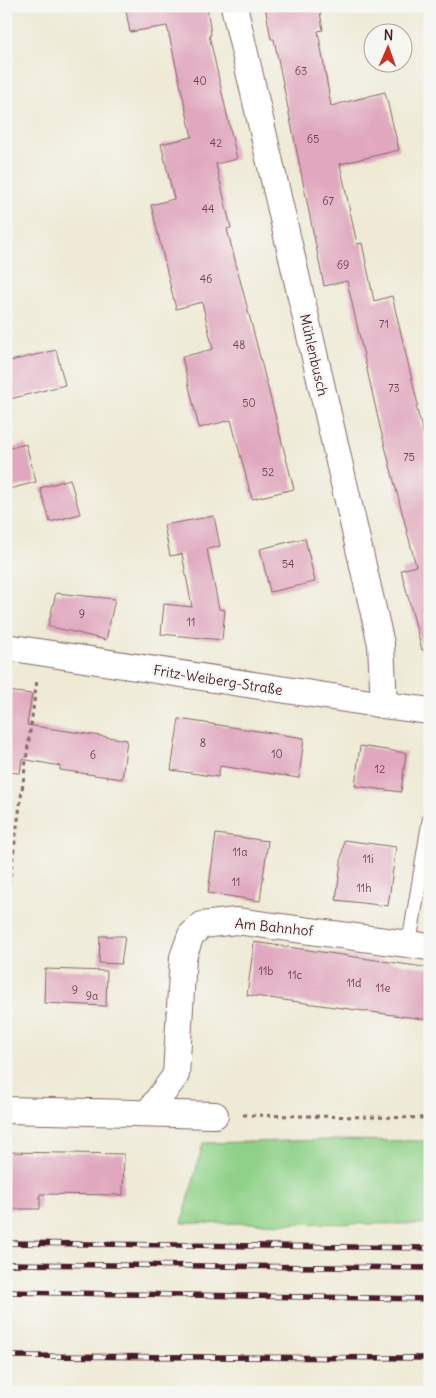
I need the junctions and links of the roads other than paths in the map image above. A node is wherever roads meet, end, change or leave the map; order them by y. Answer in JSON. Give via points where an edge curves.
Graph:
{"nodes":[{"id":1,"x":234,"y":6,"type":"edge"},
{"id":2,"x":6,"y":647,"type":"edge"},
{"id":3,"x":384,"y":705,"type":"junction"},
{"id":4,"x":430,"y":711,"type":"edge"},
{"id":5,"x":430,"y":818,"type":"edge"},
{"id":6,"x":420,"y":946,"type":"edge"},
{"id":7,"x":6,"y":1110,"type":"edge"},
{"id":8,"x":148,"y":1113,"type":"junction"},
{"id":9,"x":215,"y":1115,"type":"road end"}],
"edges":[{"from":1,"to":3,"type":"street","name":"Mühlenbusch","via":[[381,644]]},
{"from":2,"to":3,"type":"street","name":"Fritz-Weiberg-Straße"},
{"from":3,"to":4,"type":"street","name":"Fritz-Weiberg-Straße"},
{"from":5,"to":6,"type":"lane"},
{"from":6,"to":8,"type":"street","name":"Am Bahnhof","via":[[236,921],[202,925],[191,934],[183,958],[176,1075]]},
{"from":7,"to":8,"type":"street"},
{"from":8,"to":9,"type":"street"}]}
